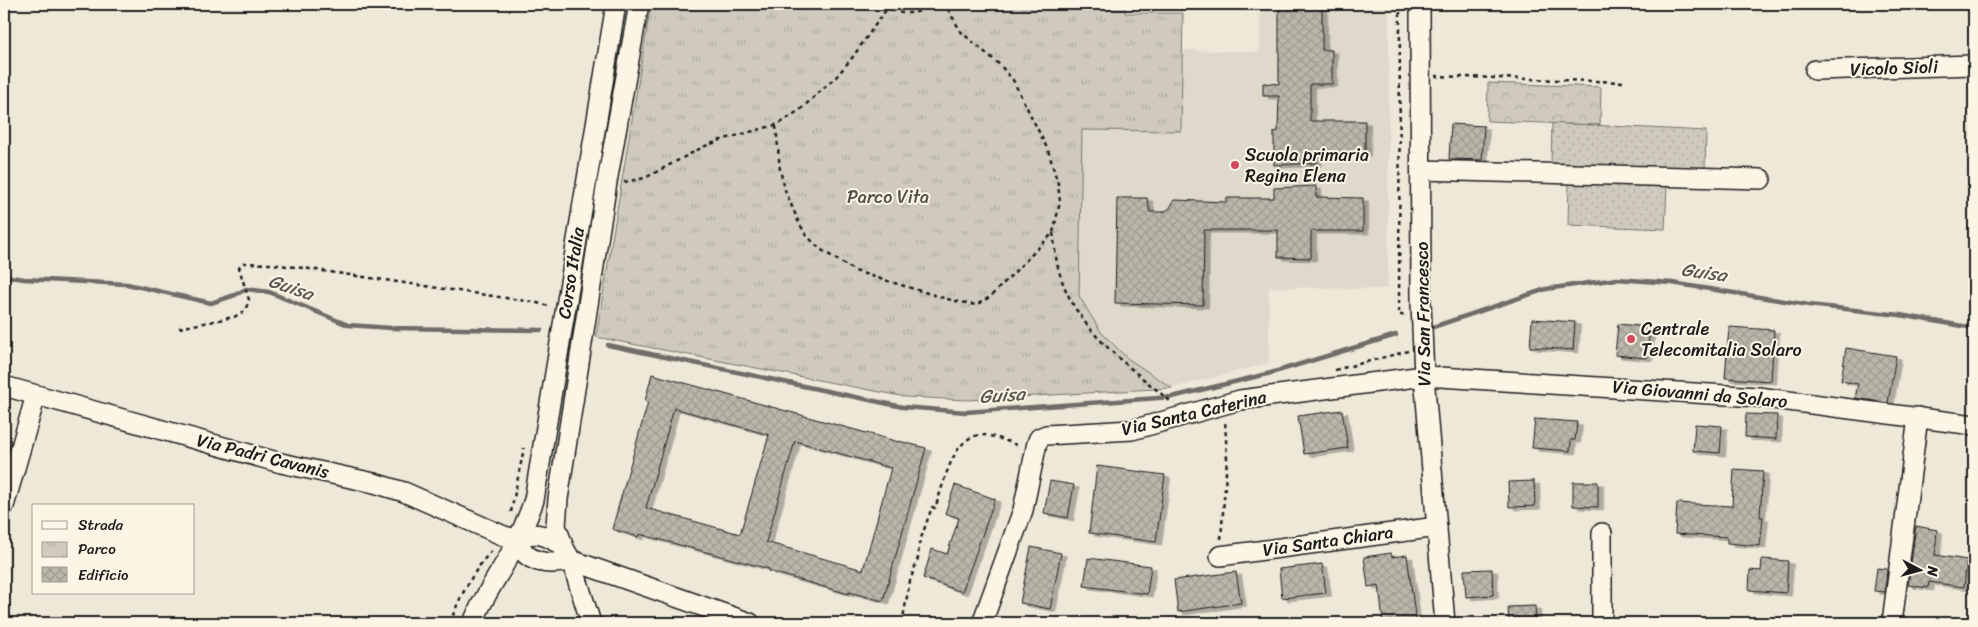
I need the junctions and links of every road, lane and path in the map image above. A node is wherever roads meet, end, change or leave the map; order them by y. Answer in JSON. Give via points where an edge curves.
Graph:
{"nodes":[{"id":1,"x":616,"y":4,"type":"edge"},
{"id":2,"x":638,"y":4,"type":"edge"},
{"id":3,"x":886,"y":4,"type":"edge"},
{"id":4,"x":934,"y":4,"type":"edge"},
{"id":5,"x":945,"y":4,"type":"edge"},
{"id":6,"x":1400,"y":4,"type":"edge"},
{"id":7,"x":1420,"y":4,"type":"edge"},
{"id":8,"x":888,"y":7,"type":"junction"},
{"id":9,"x":1974,"y":65,"type":"edge"},
{"id":10,"x":1815,"y":70,"type":"dead end"},
{"id":11,"x":1421,"y":76,"type":"junction"},
{"id":12,"x":1624,"y":82,"type":"dead end"},
{"id":13,"x":776,"y":126,"type":"junction"},
{"id":14,"x":1421,"y":170,"type":"junction"},
{"id":15,"x":1761,"y":180,"type":"dead end"},
{"id":16,"x":607,"y":182,"type":"junction"},
{"id":17,"x":1053,"y":233,"type":"junction"},
{"id":18,"x":565,"y":311,"type":"junction"},
{"id":19,"x":1414,"y":315,"type":"dead end"},
{"id":20,"x":179,"y":328,"type":"dead end"},
{"id":21,"x":1413,"y":350,"type":"dead end"},
{"id":22,"x":1333,"y":370,"type":"dead end"},
{"id":23,"x":1424,"y":376,"type":"junction"},
{"id":24,"x":4,"y":386,"type":"edge"},
{"id":25,"x":36,"y":395,"type":"junction"},
{"id":26,"x":1222,"y":403,"type":"junction"},
{"id":27,"x":1165,"y":406,"type":"dead end"},
{"id":28,"x":1918,"y":417,"type":"junction"},
{"id":29,"x":1974,"y":425,"type":"edge"},
{"id":30,"x":1035,"y":451,"type":"junction"},
{"id":31,"x":5,"y":498,"type":"edge"},
{"id":32,"x":1436,"y":527,"type":"junction"},
{"id":33,"x":1602,"y":533,"type":"dead end"},
{"id":34,"x":511,"y":537,"type":"junction"},
{"id":35,"x":568,"y":554,"type":"junction"},
{"id":36,"x":1220,"y":556,"type":"joint"},
{"id":37,"x":450,"y":623,"type":"edge"},
{"id":38,"x":473,"y":623,"type":"edge"},
{"id":39,"x":591,"y":623,"type":"edge"},
{"id":40,"x":746,"y":623,"type":"edge"},
{"id":41,"x":902,"y":623,"type":"edge"},
{"id":42,"x":982,"y":623,"type":"edge"},
{"id":43,"x":1445,"y":623,"type":"edge"},
{"id":44,"x":1602,"y":623,"type":"edge"},
{"id":45,"x":1892,"y":623,"type":"edge"}],
"edges":[{"from":1,"to":18,"type":"street","name":"Corso Italia"},
{"from":2,"to":16,"type":"street","name":"Corso Italia"},
{"from":3,"to":8,"type":"path"},
{"from":4,"to":8,"type":"path","via":[[918,12],[899,12]]},
{"from":5,"to":17,"type":"path","via":[[962,32],[1013,80],[1039,130],[1058,184],[1060,202]]},
{"from":6,"to":19,"type":"path","via":[[1399,315]]},
{"from":7,"to":11,"type":"street","name":"Via San Francesco"},
{"from":8,"to":13,"type":"path","via":[[836,76],[801,109]]},
{"from":9,"to":10,"type":"street","name":"Vicolo Sioli"},
{"from":11,"to":12,"type":"path"},
{"from":11,"to":14,"type":"street","name":"Via San Francesco"},
{"from":13,"to":16,"type":"path","via":[[703,147],[645,178]]},
{"from":13,"to":17,"type":"path","via":[[780,170],[799,224],[820,249],[855,271],[976,305],[990,297]]},
{"from":14,"to":15,"type":"street"},
{"from":14,"to":23,"type":"street","name":"Via San Francesco"},
{"from":16,"to":35,"type":"street","name":"Corso Italia","via":[[558,499],[556,526]]},
{"from":17,"to":27,"type":"path","via":[[1064,285],[1084,321],[1119,359],[1173,404]]},
{"from":18,"to":20,"type":"path","via":[[533,302],[303,268],[244,263],[239,268],[249,300],[245,311],[234,317]]},
{"from":18,"to":34,"type":"street","name":"Corso Italia","via":[[534,500],[528,519]]},
{"from":21,"to":22,"type":"path"},
{"from":23,"to":26,"type":"street","name":"Via Santa Caterina"},
{"from":23,"to":28,"type":"street","name":"Via Giovanni da Solaro","via":[[1758,397]]},
{"from":23,"to":32,"type":"street","name":"Via San Francesco"},
{"from":24,"to":25,"type":"street","name":"Via Padri Cavanis"},
{"from":25,"to":31,"type":"street"},
{"from":25,"to":34,"type":"street","name":"Via Padri Cavanis","via":[[281,463],[396,490]]},
{"from":26,"to":30,"type":"street","name":"Via Santa Caterina","via":[[1132,430],[1046,435],[1039,438]]},
{"from":26,"to":36,"type":"path","via":[[1228,447]]},
{"from":28,"to":29,"type":"street","name":"Via Giovanni da Solaro"},
{"from":28,"to":45,"type":"street"},
{"from":30,"to":41,"type":"path","via":[[982,435],[972,436],[959,445],[919,544]]},
{"from":30,"to":42,"type":"street","name":"Via Santa Caterina","via":[[1023,510]]},
{"from":32,"to":36,"type":"street","name":"Via Santa Chiara"},
{"from":32,"to":43,"type":"street","name":"Via San Francesco"},
{"from":33,"to":44,"type":"street"},
{"from":34,"to":35,"type":"street","via":[[548,536]]},
{"from":34,"to":35,"type":"street","via":[[538,562],[559,564]]},
{"from":34,"to":37,"type":"path","via":[[484,560],[460,596]]},
{"from":34,"to":38,"type":"street","name":"Corso Italia"},
{"from":35,"to":39,"type":"street"},
{"from":35,"to":40,"type":"street"}]}
